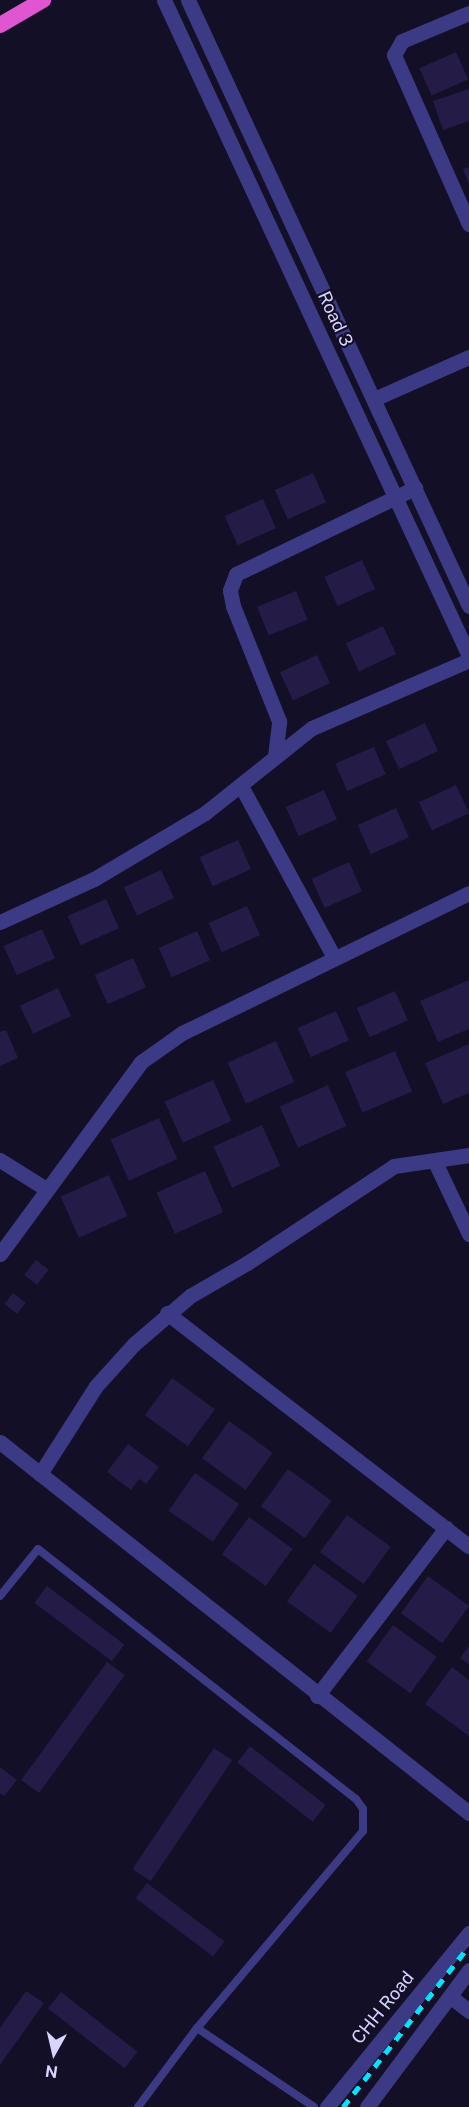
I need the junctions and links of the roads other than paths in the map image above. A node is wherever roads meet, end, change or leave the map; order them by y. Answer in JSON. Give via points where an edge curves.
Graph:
{"nodes":[{"id":1,"x":43,"y":0,"type":"edge"},
{"id":2,"x":164,"y":0,"type":"edge"},
{"id":3,"x":188,"y":0,"type":"edge"},
{"id":4,"x":469,"y":13,"type":"edge"},
{"id":5,"x":0,"y":25,"type":"edge"},
{"id":6,"x":469,"y":224,"type":"edge"},
{"id":7,"x":469,"y":357,"type":"edge"},
{"id":8,"x":374,"y":399,"type":"junction"},
{"id":9,"x":415,"y":488,"type":"junction"},
{"id":10,"x":396,"y":499,"type":"junction"},
{"id":11,"x":469,"y":606,"type":"edge"},
{"id":12,"x":469,"y":658,"type":"edge"},
{"id":13,"x":275,"y":756,"type":"junction"},
{"id":14,"x":241,"y":786,"type":"junction"},
{"id":15,"x":469,"y":893,"type":"edge"},
{"id":16,"x":0,"y":922,"type":"edge"},
{"id":17,"x":334,"y":957,"type":"junction"},
{"id":18,"x":469,"y":1155,"type":"edge"},
{"id":19,"x":0,"y":1160,"type":"edge"},
{"id":20,"x":435,"y":1162,"type":"junction"},
{"id":21,"x":46,"y":1189,"type":"junction"},
{"id":22,"x":469,"y":1234,"type":"edge"},
{"id":23,"x":0,"y":1254,"type":"edge"},
{"id":24,"x":167,"y":1313,"type":"junction"},
{"id":25,"x":0,"y":1442,"type":"edge"},
{"id":26,"x":39,"y":1474,"type":"junction"},
{"id":27,"x":446,"y":1528,"type":"junction"},
{"id":28,"x":469,"y":1546,"type":"edge"},
{"id":29,"x":0,"y":1596,"type":"edge"},
{"id":30,"x":317,"y":1696,"type":"junction"},
{"id":31,"x":469,"y":1813,"type":"edge"},
{"id":32,"x":469,"y":1933,"type":"edge"},
{"id":33,"x":469,"y":1970,"type":"edge"},
{"id":34,"x":451,"y":1997,"type":"junction"},
{"id":35,"x":469,"y":2011,"type":"edge"},
{"id":36,"x":198,"y":2028,"type":"junction"},
{"id":37,"x":138,"y":2107,"type":"edge"},
{"id":38,"x":314,"y":2107,"type":"edge"},
{"id":39,"x":327,"y":2107,"type":"edge"},
{"id":40,"x":367,"y":2107,"type":"edge"}],
"edges":[{"from":1,"to":5,"type":"highway"},
{"from":2,"to":10,"type":"street","name":"Road 3"},
{"from":3,"to":8,"type":"street","name":"Road 3"},
{"from":4,"to":6,"type":"street","via":[[402,41],[394,55]]},
{"from":7,"to":8,"type":"street"},
{"from":8,"to":9,"type":"street","name":"Road 3"},
{"from":9,"to":10,"type":"street"},
{"from":9,"to":11,"type":"street","name":"Road 3"},
{"from":10,"to":12,"type":"street","name":"Road 3"},
{"from":10,"to":13,"type":"street","via":[[236,574],[230,590],[233,606],[279,721]]},
{"from":12,"to":13,"type":"street","via":[[312,728]]},
{"from":13,"to":14,"type":"street"},
{"from":14,"to":16,"type":"street","via":[[205,813],[94,879]]},
{"from":14,"to":17,"type":"street"},
{"from":15,"to":17,"type":"street"},
{"from":17,"to":21,"type":"street","via":[[182,1033],[141,1062]]},
{"from":18,"to":20,"type":"street"},
{"from":19,"to":21,"type":"street"},
{"from":20,"to":22,"type":"street"},
{"from":20,"to":24,"type":"street","via":[[394,1166]]},
{"from":21,"to":23,"type":"street"},
{"from":24,"to":26,"type":"street","via":[[96,1386]]},
{"from":24,"to":27,"type":"street"},
{"from":25,"to":26,"type":"street"},
{"from":26,"to":30,"type":"street"},
{"from":27,"to":28,"type":"street"},
{"from":27,"to":30,"type":"street"},
{"from":29,"to":36,"type":"lane","via":[[38,1549],[356,1799],[363,1809],[363,1831]]},
{"from":30,"to":31,"type":"street"},
{"from":32,"to":39,"type":"street","name":"CHH Road"},
{"from":33,"to":34,"type":"street"},
{"from":34,"to":35,"type":"street"},
{"from":34,"to":40,"type":"street"},
{"from":36,"to":37,"type":"lane"},
{"from":36,"to":38,"type":"lane"}]}
